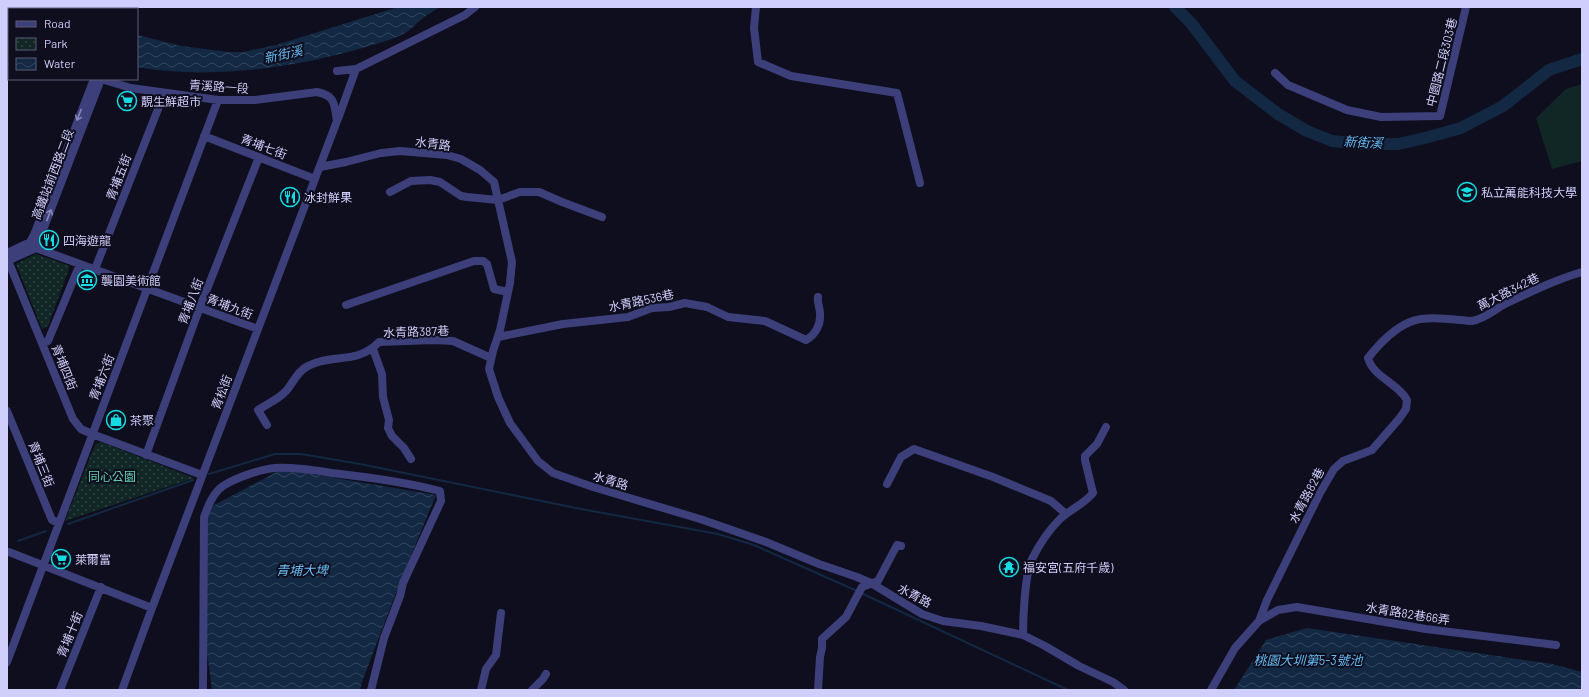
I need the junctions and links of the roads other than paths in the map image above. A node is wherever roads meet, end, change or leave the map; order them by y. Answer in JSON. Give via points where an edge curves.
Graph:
{"nodes":[{"id":1,"x":475,"y":7,"type":"edge"},
{"id":2,"x":756,"y":7,"type":"edge"},
{"id":3,"x":1466,"y":7,"type":"edge"},
{"id":4,"x":356,"y":69,"type":"junction"},
{"id":5,"x":338,"y":72,"type":"dead end"},
{"id":6,"x":1275,"y":73,"type":"dead end"},
{"id":7,"x":94,"y":80,"type":"edge"},
{"id":8,"x":101,"y":80,"type":"edge"},
{"id":9,"x":104,"y":80,"type":"edge"},
{"id":10,"x":164,"y":94,"type":"junction"},
{"id":11,"x":218,"y":100,"type":"junction"},
{"id":12,"x":334,"y":102,"type":"joint"},
{"id":13,"x":337,"y":120,"type":"junction"},
{"id":14,"x":204,"y":136,"type":"junction"},
{"id":15,"x":259,"y":157,"type":"junction"},
{"id":16,"x":320,"y":167,"type":"junction"},
{"id":17,"x":315,"y":179,"type":"junction"},
{"id":18,"x":920,"y":183,"type":"dead end"},
{"id":19,"x":390,"y":192,"type":"dead end"},
{"id":20,"x":498,"y":200,"type":"junction"},
{"id":21,"x":602,"y":217,"type":"dead end"},
{"id":22,"x":36,"y":248,"type":"junction"},
{"id":23,"x":7,"y":258,"type":"edge"},
{"id":24,"x":80,"y":264,"type":"junction"},
{"id":25,"x":95,"y":269,"type":"junction"},
{"id":26,"x":1582,"y":272,"type":"edge"},
{"id":27,"x":148,"y":289,"type":"junction"},
{"id":28,"x":508,"y":292,"type":"junction"},
{"id":29,"x":818,"y":297,"type":"dead end"},
{"id":30,"x":346,"y":305,"type":"dead end"},
{"id":31,"x":200,"y":307,"type":"junction"},
{"id":32,"x":258,"y":329,"type":"junction"},
{"id":33,"x":498,"y":337,"type":"junction"},
{"id":34,"x":43,"y":344,"type":"junction"},
{"id":35,"x":1379,"y":344,"type":"joint"},
{"id":36,"x":373,"y":349,"type":"junction"},
{"id":37,"x":491,"y":358,"type":"junction"},
{"id":38,"x":7,"y":411,"type":"edge"},
{"id":39,"x":267,"y":425,"type":"dead end"},
{"id":40,"x":1106,"y":427,"type":"dead end"},
{"id":41,"x":92,"y":434,"type":"junction"},
{"id":42,"x":146,"y":455,"type":"junction"},
{"id":43,"x":411,"y":459,"type":"dead end"},
{"id":44,"x":202,"y":475,"type":"junction"},
{"id":45,"x":887,"y":484,"type":"dead end"},
{"id":46,"x":1066,"y":514,"type":"junction"},
{"id":47,"x":59,"y":523,"type":"junction"},
{"id":48,"x":901,"y":546,"type":"dead end"},
{"id":49,"x":8,"y":551,"type":"edge"},
{"id":50,"x":44,"y":566,"type":"junction"},
{"id":51,"x":871,"y":583,"type":"junction"},
{"id":52,"x":101,"y":587,"type":"junction"},
{"id":53,"x":152,"y":608,"type":"junction"},
{"id":54,"x":501,"y":613,"type":"dead end"},
{"id":55,"x":1259,"y":621,"type":"junction"},
{"id":56,"x":1023,"y":635,"type":"junction"},
{"id":57,"x":1556,"y":645,"type":"dead end"},
{"id":58,"x":7,"y":662,"type":"edge"},
{"id":59,"x":546,"y":674,"type":"dead end"},
{"id":60,"x":60,"y":690,"type":"edge"},
{"id":61,"x":122,"y":690,"type":"edge"},
{"id":62,"x":203,"y":690,"type":"edge"},
{"id":63,"x":371,"y":690,"type":"edge"},
{"id":64,"x":481,"y":690,"type":"edge"},
{"id":65,"x":532,"y":690,"type":"edge"},
{"id":66,"x":818,"y":690,"type":"edge"},
{"id":67,"x":1124,"y":690,"type":"edge"},
{"id":68,"x":1211,"y":690,"type":"edge"}],
"edges":[{"from":1,"to":4,"type":"street","via":[[464,15]]},
{"from":2,"to":18,"type":"street","via":[[754,28],[758,62],[791,76],[897,94]]},
{"from":3,"to":6,"type":"street","name":"中園路二段303巷","via":[[1440,116],[1381,117],[1347,110],[1288,85]]},
{"from":4,"to":5,"type":"street"},
{"from":4,"to":13,"type":"street"},
{"from":7,"to":23,"type":"street","name":"高鐵站前西路二段","one_way":true,"via":[[34,235],[30,242]]},
{"from":22,"to":8,"type":"street","name":"高鐵站前西路二段","one_way":true},
{"from":9,"to":10,"type":"street","name":"青溪路一段"},
{"from":10,"to":11,"type":"street","name":"青溪路一段"},
{"from":10,"to":25,"type":"street","name":"青埔五街"},
{"from":11,"to":12,"type":"street","name":"青溪路一段","via":[[255,100],[317,92],[327,94]]},
{"from":11,"to":14,"type":"street","name":"青埔六街"},
{"from":12,"to":13,"type":"street","name":"青松街"},
{"from":13,"to":16,"type":"street","name":"青松街"},
{"from":14,"to":15,"type":"street","name":"青埔七街"},
{"from":14,"to":27,"type":"street","name":"青埔六街"},
{"from":15,"to":17,"type":"street","name":"青埔七街"},
{"from":15,"to":31,"type":"street","name":"青埔八街"},
{"from":16,"to":17,"type":"street","name":"青松街"},
{"from":16,"to":20,"type":"street","name":"水青路","via":[[400,151],[447,155],[480,170],[494,182]]},
{"from":17,"to":32,"type":"street","name":"青松街"},
{"from":19,"to":20,"type":"street","via":[[410,181],[430,180],[440,182],[461,196]]},
{"from":20,"to":21,"type":"street","via":[[520,192],[539,192]]},
{"from":20,"to":28,"type":"street","name":"水青路","via":[[512,262]]},
{"from":22,"to":23,"type":"street"},
{"from":22,"to":24,"type":"street","name":"青埔九街"},
{"from":23,"to":34,"type":"street","name":"青埔四街"},
{"from":24,"to":25,"type":"street","name":"青埔九街"},
{"from":24,"to":34,"type":"street","via":[[48,341]]},
{"from":25,"to":27,"type":"street","name":"青埔九街"},
{"from":26,"to":35,"type":"street","name":"萬大路342巷","via":[[1540,287],[1478,320],[1472,322],[1423,319],[1410,322]]},
{"from":27,"to":31,"type":"street","name":"青埔九街"},
{"from":27,"to":41,"type":"street","name":"青埔六街"},
{"from":28,"to":30,"type":"street","via":[[494,289],[487,264],[483,261],[474,261]]},
{"from":28,"to":33,"type":"street","name":"水青路"},
{"from":29,"to":33,"type":"street","name":"水青路536巷","via":[[820,323],[813,336],[806,340],[765,321],[728,317],[707,307],[685,303],[652,308],[628,317],[563,324]]},
{"from":31,"to":32,"type":"street","name":"青埔九街"},
{"from":31,"to":42,"type":"street","name":"青埔八街"},
{"from":32,"to":44,"type":"street","name":"青松街"},
{"from":33,"to":37,"type":"street","name":"水青路"},
{"from":34,"to":41,"type":"street","name":"青埔四街","via":[[73,419],[81,429]]},
{"from":35,"to":55,"type":"street","name":"水青路82巷","via":[[1368,358],[1370,366],[1403,392],[1407,400],[1406,409],[1372,450],[1343,461],[1334,469],[1309,514]]},
{"from":36,"to":37,"type":"street","name":"水青路387巷","via":[[379,342],[453,341]]},
{"from":36,"to":39,"type":"street","name":"水青路387巷","via":[[356,357],[308,365],[300,371],[286,392],[258,410]]},
{"from":36,"to":43,"type":"street","via":[[382,374],[388,428]]},
{"from":37,"to":51,"type":"street","name":"水青路","via":[[489,369],[510,423],[538,461],[553,473],[593,488],[700,519]]},
{"from":38,"to":47,"type":"street","name":"青埔三街","via":[[52,520]]},
{"from":40,"to":46,"type":"street","via":[[1085,456],[1093,492],[1086,501]]},
{"from":41,"to":42,"type":"street","name":"青埔四街"},
{"from":41,"to":47,"type":"street","name":"青埔六街"},
{"from":42,"to":44,"type":"street","name":"青埔四街"},
{"from":44,"to":53,"type":"street","name":"青松街"},
{"from":45,"to":46,"type":"street","via":[[901,457],[914,449],[1051,501]]},
{"from":46,"to":56,"type":"street","via":[[1052,527],[1032,560],[1026,586]]},
{"from":47,"to":50,"type":"street","name":"青埔六街"},
{"from":48,"to":51,"type":"street","via":[[897,545],[895,548],[878,581]]},
{"from":49,"to":50,"type":"street"},
{"from":50,"to":52,"type":"street"},
{"from":50,"to":58,"type":"street","name":"青埔六街"},
{"from":51,"to":56,"type":"street","name":"水青路","via":[[922,614],[943,621]]},
{"from":51,"to":66,"type":"street","via":[[862,587],[846,617],[822,639]]},
{"from":52,"to":53,"type":"street"},
{"from":52,"to":60,"type":"street","name":"青埔十街"},
{"from":53,"to":61,"type":"street","name":"青松街"},
{"from":54,"to":64,"type":"street","via":[[496,656],[486,669]]},
{"from":55,"to":57,"type":"street","name":"水青路82巷66弄","via":[[1278,610],[1297,607],[1426,629]]},
{"from":55,"to":68,"type":"street","name":"水青路82巷","via":[[1235,648]]},
{"from":56,"to":67,"type":"street","name":"水青路"},
{"from":59,"to":65,"type":"street"},
{"from":62,"to":63,"type":"street","via":[[204,517],[210,502],[222,487],[260,471],[291,467],[366,477],[440,491],[441,501],[403,583],[384,638]]}]}
